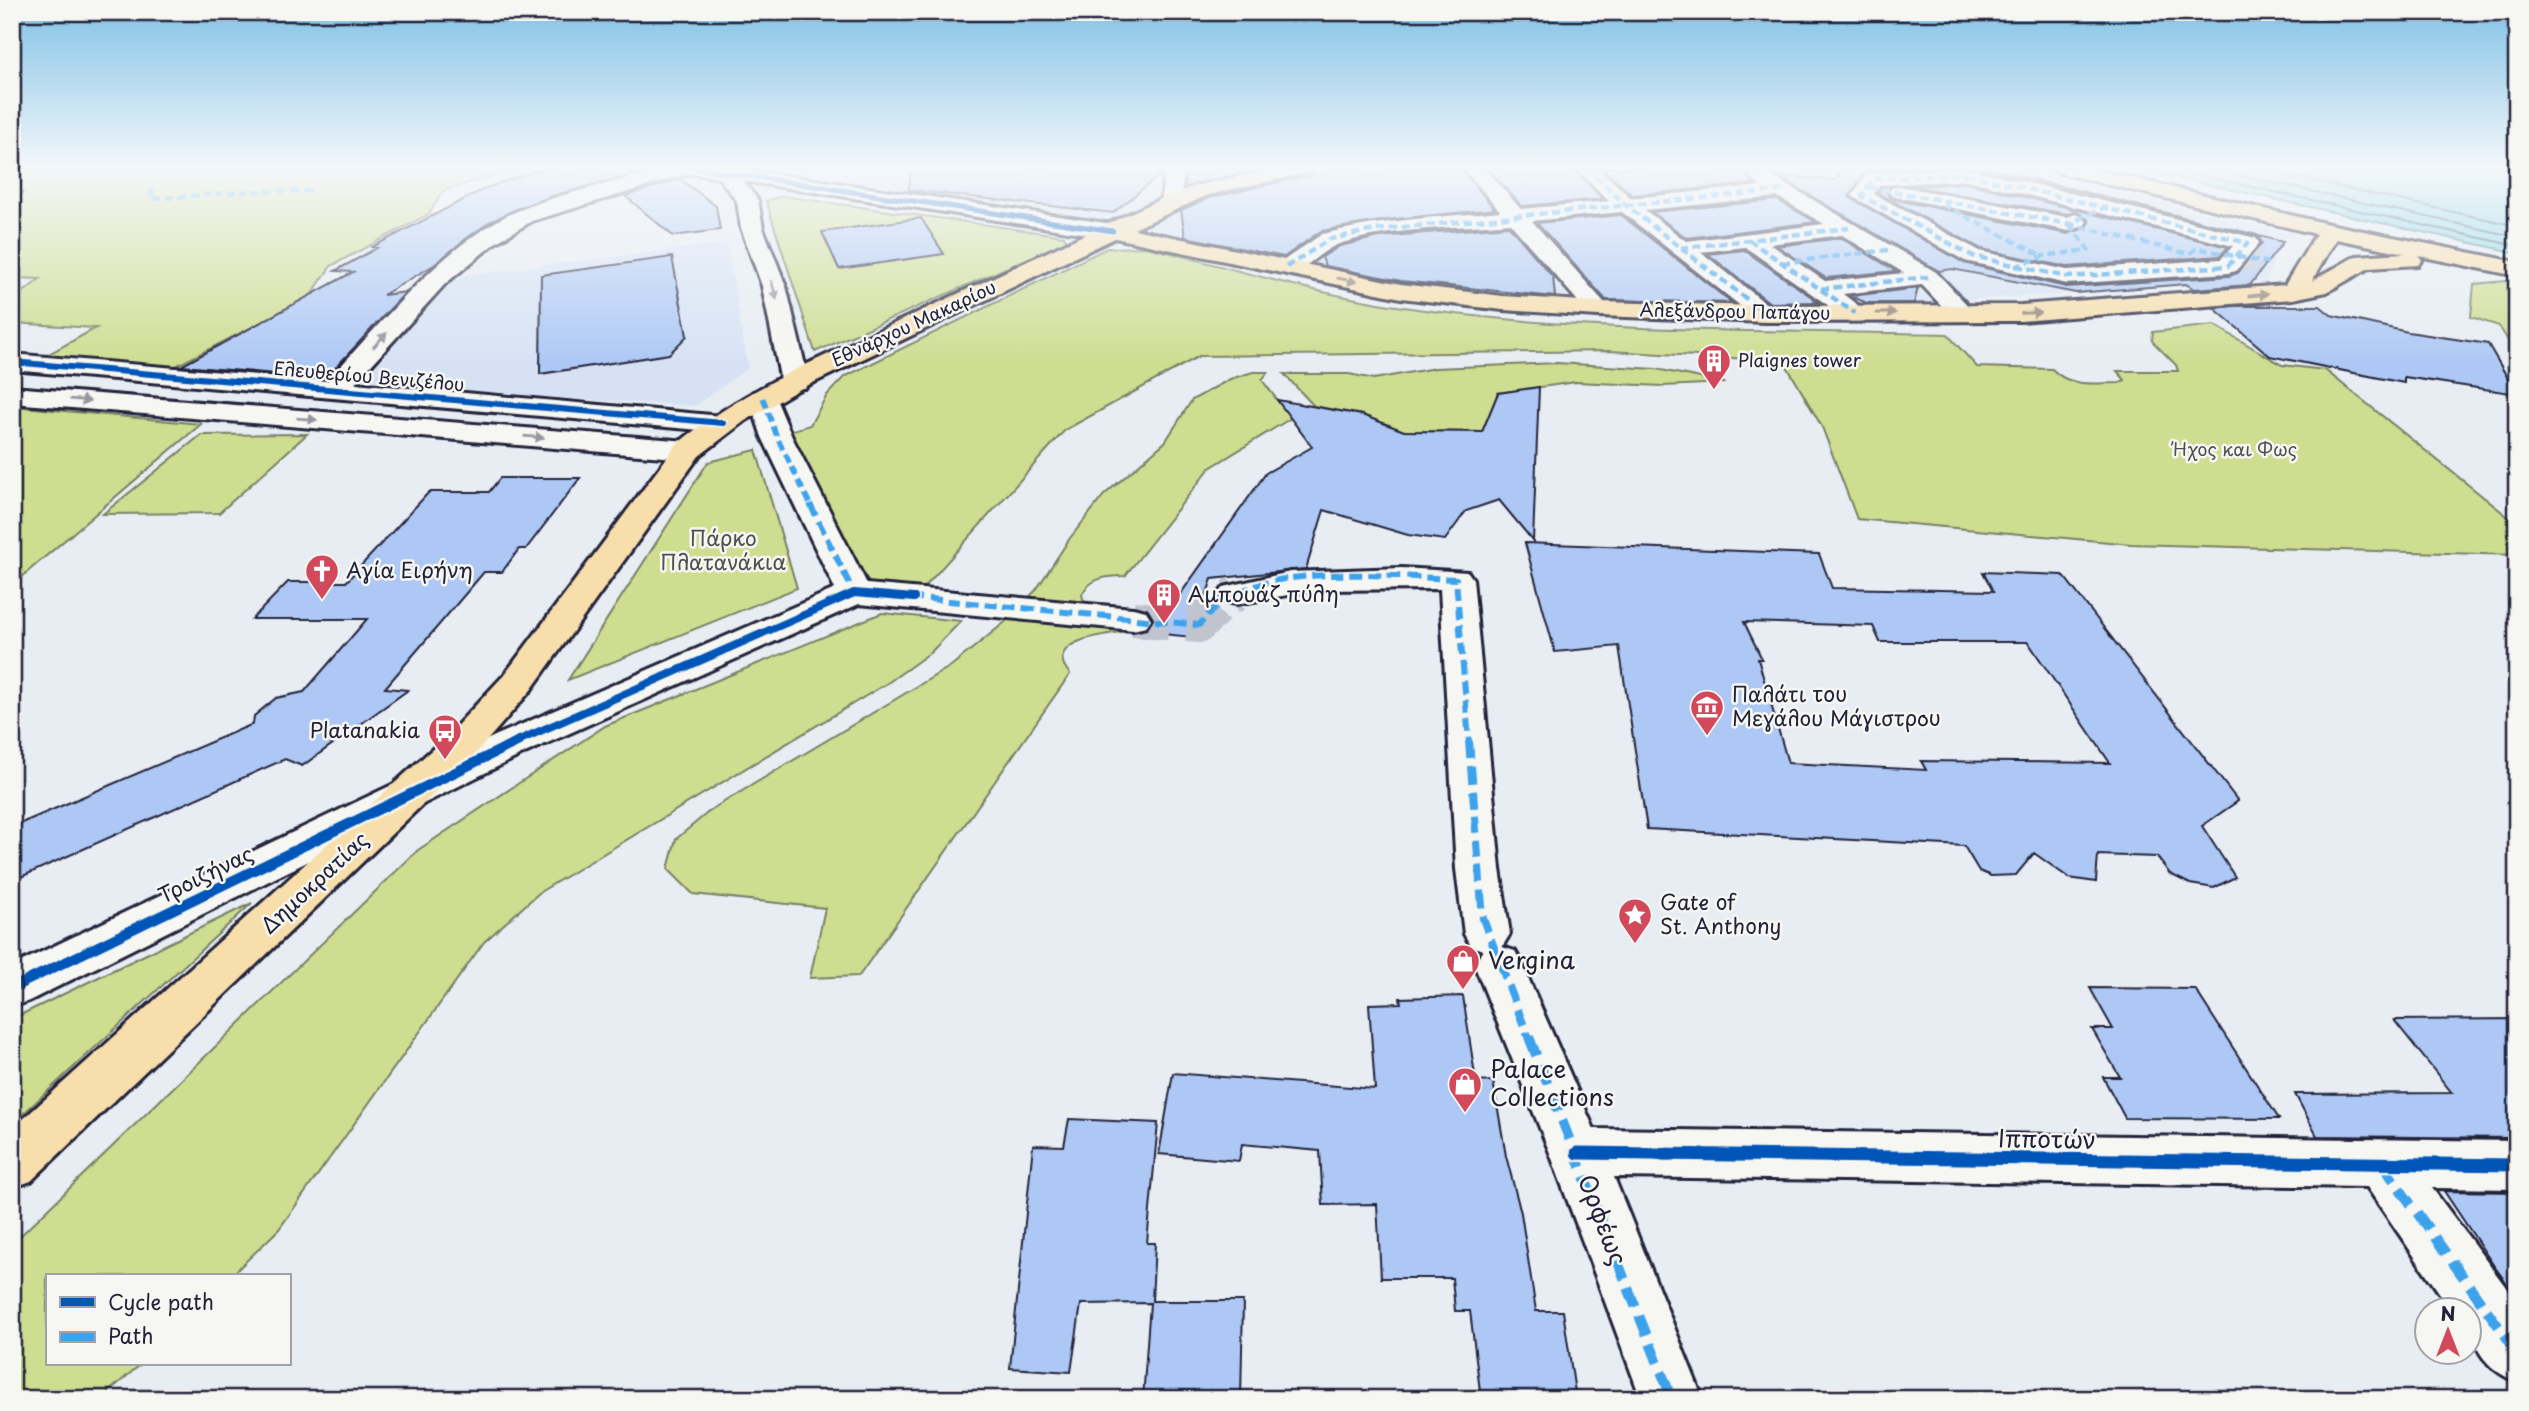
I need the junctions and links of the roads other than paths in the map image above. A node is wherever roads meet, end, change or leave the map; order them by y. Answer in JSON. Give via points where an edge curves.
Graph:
{"nodes":[{"id":1,"x":495,"y":234,"type":"edge"},
{"id":2,"x":755,"y":234,"type":"edge"},
{"id":3,"x":1107,"y":234,"type":"edge"},
{"id":4,"x":1126,"y":234,"type":"edge"},
{"id":5,"x":1162,"y":234,"type":"edge"},
{"id":6,"x":1356,"y":234,"type":"edge"},
{"id":7,"x":1531,"y":234,"type":"edge"},
{"id":8,"x":1663,"y":234,"type":"edge"},
{"id":9,"x":1800,"y":234,"type":"edge"},
{"id":10,"x":1859,"y":234,"type":"edge"},
{"id":11,"x":1931,"y":234,"type":"edge"},
{"id":12,"x":2000,"y":234,"type":"edge"},
{"id":13,"x":2077,"y":234,"type":"edge"},
{"id":14,"x":2108,"y":234,"type":"edge"},
{"id":15,"x":2200,"y":234,"type":"edge"},
{"id":16,"x":2327,"y":234,"type":"edge"},
{"id":17,"x":2343,"y":234,"type":"edge"},
{"id":18,"x":1749,"y":240,"type":"junction"},
{"id":19,"x":1174,"y":244,"type":"junction"},
{"id":20,"x":1681,"y":248,"type":"junction"},
{"id":21,"x":1888,"y":250,"type":"junction"},
{"id":22,"x":2231,"y":255,"type":"junction"},
{"id":23,"x":2043,"y":256,"type":"junction"},
{"id":24,"x":1783,"y":262,"type":"junction"},
{"id":25,"x":2015,"y":266,"type":"junction"},
{"id":26,"x":1286,"y":267,"type":"junction"},
{"id":27,"x":2517,"y":269,"type":"edge"},
{"id":28,"x":1928,"y":276,"type":"junction"},
{"id":29,"x":1821,"y":289,"type":"junction"},
{"id":30,"x":2293,"y":292,"type":"junction"},
{"id":31,"x":1598,"y":309,"type":"junction"},
{"id":32,"x":1855,"y":313,"type":"junction"},
{"id":33,"x":1766,"y":314,"type":"junction"},
{"id":34,"x":1963,"y":314,"type":"junction"},
{"id":35,"x":12,"y":362,"type":"edge"},
{"id":36,"x":795,"y":382,"type":"junction"},
{"id":37,"x":333,"y":390,"type":"junction"},
{"id":38,"x":12,"y":395,"type":"edge"},
{"id":39,"x":763,"y":398,"type":"junction"},
{"id":40,"x":723,"y":423,"type":"junction"},
{"id":41,"x":688,"y":450,"type":"junction"},
{"id":42,"x":853,"y":593,"type":"junction"},
{"id":43,"x":1236,"y":594,"type":"tunnel mouth"},
{"id":44,"x":1133,"y":619,"type":"tunnel mouth"},
{"id":45,"x":413,"y":792,"type":"junction"},
{"id":46,"x":12,"y":988,"type":"edge"},
{"id":47,"x":1577,"y":1153,"type":"junction"},
{"id":48,"x":12,"y":1164,"type":"edge"},
{"id":49,"x":2382,"y":1164,"type":"junction"},
{"id":50,"x":2517,"y":1165,"type":"edge"},
{"id":51,"x":2517,"y":1352,"type":"edge"},
{"id":52,"x":1672,"y":1399,"type":"edge"}],
"edges":[{"from":37,"to":1,"type":"street","one_way":true,"via":[[438,279]]},
{"from":2,"to":36,"type":"street","one_way":true,"via":[[774,286]]},
{"from":3,"to":36,"type":"main road","name":"Εθνάρχου Μακαρίου"},
{"from":4,"to":19,"type":"main road","name":"Αλεξάνδρου Παπάγου"},
{"from":5,"to":19,"type":"main road"},
{"from":6,"to":26,"type":"street","via":[[1330,239]]},
{"from":7,"to":31,"type":"street"},
{"from":8,"to":20,"type":"street"},
{"from":9,"to":18,"type":"street"},
{"from":10,"to":21,"type":"street"},
{"from":11,"to":25,"type":"street","via":[[1973,256]]},
{"from":12,"to":23,"type":"street"},
{"from":13,"to":23,"type":"street","via":[[2089,250]]},
{"from":14,"to":22,"type":"street","via":[[2189,254],[2197,248]]},
{"from":15,"to":22,"type":"street","via":[[2235,243]]},
{"from":16,"to":30,"type":"main road"},
{"from":17,"to":27,"type":"main road"},
{"from":18,"to":20,"type":"street"},
{"from":18,"to":24,"type":"street"},
{"from":19,"to":26,"type":"main road","name":"Αλεξάνδρου Παπάγου"},
{"from":20,"to":33,"type":"street"},
{"from":21,"to":24,"type":"street"},
{"from":21,"to":28,"type":"street"},
{"from":22,"to":25,"type":"street","via":[[2217,264],[2068,274]]},
{"from":23,"to":25,"type":"street"},
{"from":24,"to":29,"type":"street"},
{"from":26,"to":31,"type":"main road","name":"Αλεξάνδρου Παπάγου","one_way":true,"via":[[1401,291]]},
{"from":27,"to":30,"type":"main road","name":"Αλεξάνδρου Παπάγου","via":[[2364,261],[2318,287]]},
{"from":28,"to":29,"type":"street"},
{"from":28,"to":34,"type":"street"},
{"from":29,"to":32,"type":"street"},
{"from":34,"to":30,"type":"main road","name":"Αλεξάνδρου Παπάγου","one_way":true,"via":[[2063,312]]},
{"from":31,"to":33,"type":"main road","name":"Αλεξάνδρου Παπάγου"},
{"from":32,"to":33,"type":"main road","name":"Αλεξάνδρου Παπάγου"},
{"from":32,"to":34,"type":"main road","name":"Αλεξάνδρου Παπάγου","one_way":true},
{"from":35,"to":37,"type":"street","name":"Ελευθερίου Βενιζέλου"},
{"from":36,"to":39,"type":"main road","name":"Εθνάρχου Μακαρίου"},
{"from":37,"to":40,"type":"street","name":"Ελευθερίου Βενιζέλου"},
{"from":38,"to":41,"type":"street","one_way":true},
{"from":39,"to":40,"type":"main road","name":"Δημοκρατίας"},
{"from":39,"to":42,"type":"street","via":[[777,438]]},
{"from":40,"to":41,"type":"main road","name":"Δημοκρατίας"},
{"from":41,"to":45,"type":"main road","name":"Δημοκρατίας","via":[[517,682]]},
{"from":42,"to":44,"type":"street"},
{"from":42,"to":45,"type":"street","name":"Τροιζήνας"},
{"from":43,"to":47,"type":"street","name":"Ορφέως","via":[[1305,579],[1456,579],[1478,869],[1493,949]]},
{"from":45,"to":46,"type":"street","name":"Τροιζήνας"},
{"from":45,"to":48,"type":"main road","name":"Δημοκρατίας"},
{"from":47,"to":49,"type":"street","name":"Ιπποτών"},
{"from":47,"to":52,"type":"street","name":"Ορφέως"},
{"from":49,"to":50,"type":"street","name":"Ιπποτών"},
{"from":49,"to":51,"type":"street"}]}
